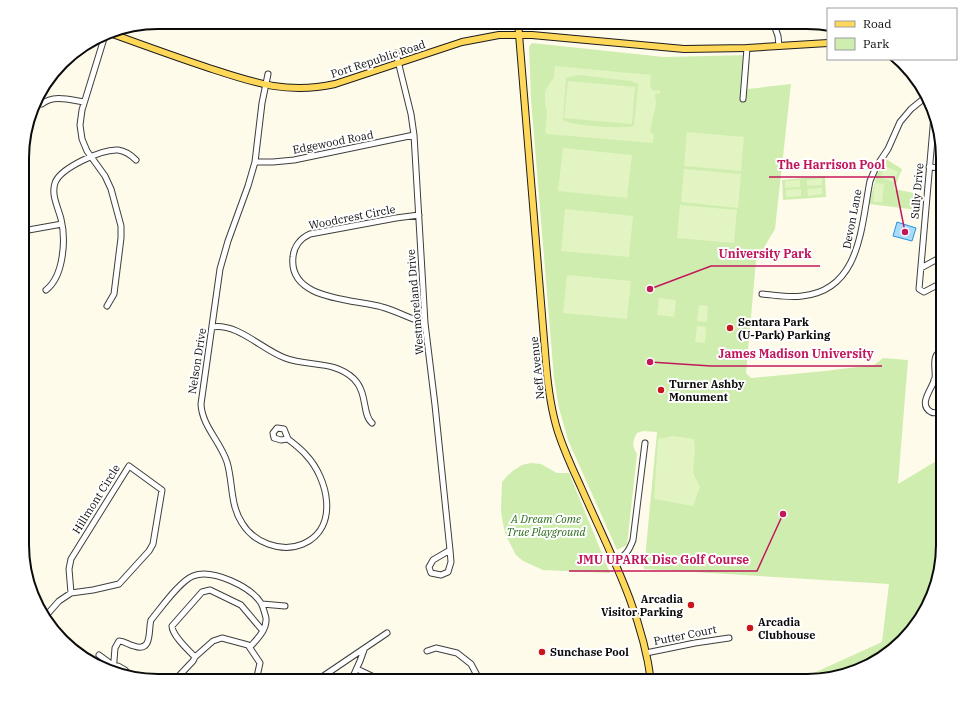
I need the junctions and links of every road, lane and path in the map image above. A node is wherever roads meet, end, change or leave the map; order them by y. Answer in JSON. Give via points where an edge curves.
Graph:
{"nodes":[{"id":1,"x":518,"y":29,"type":"edge"},
{"id":2,"x":776,"y":29,"type":"edge"},
{"id":3,"x":518,"y":35,"type":"junction"},
{"id":4,"x":117,"y":36,"type":"edge"},
{"id":5,"x":104,"y":41,"type":"edge"},
{"id":6,"x":827,"y":43,"type":"edge"},
{"id":7,"x":779,"y":46,"type":"junction"},
{"id":8,"x":747,"y":48,"type":"junction"},
{"id":9,"x":396,"y":53,"type":"dead end"},
{"id":10,"x":399,"y":63,"type":"junction"},
{"id":11,"x":268,"y":74,"type":"dead end"},
{"id":12,"x":265,"y":85,"type":"junction"},
{"id":13,"x":743,"y":99,"type":"dead end"},
{"id":14,"x":922,"y":100,"type":"edge"},
{"id":15,"x":84,"y":102,"type":"junction"},
{"id":16,"x":42,"y":104,"type":"dead end"},
{"id":17,"x":933,"y":129,"type":"edge"},
{"id":18,"x":414,"y":135,"type":"junction"},
{"id":19,"x":90,"y":157,"type":"junction"},
{"id":20,"x":136,"y":160,"type":"dead end"},
{"id":21,"x":255,"y":162,"type":"junction"},
{"id":22,"x":929,"y":166,"type":"junction"},
{"id":23,"x":936,"y":167,"type":"edge"},
{"id":24,"x":419,"y":215,"type":"junction"},
{"id":25,"x":62,"y":224,"type":"junction"},
{"id":26,"x":29,"y":230,"type":"edge"},
{"id":27,"x":936,"y":260,"type":"edge"},
{"id":28,"x":921,"y":268,"type":"junction"},
{"id":29,"x":936,"y":286,"type":"edge"},
{"id":30,"x":46,"y":290,"type":"dead end"},
{"id":31,"x":762,"y":294,"type":"dead end"},
{"id":32,"x":107,"y":306,"type":"dead end"},
{"id":33,"x":425,"y":323,"type":"junction"},
{"id":34,"x":212,"y":327,"type":"junction"},
{"id":35,"x":936,"y":357,"type":"edge"},
{"id":36,"x":934,"y":380,"type":"joint"},
{"id":37,"x":936,"y":412,"type":"edge"},
{"id":38,"x":372,"y":423,"type":"dead end"},
{"id":39,"x":288,"y":439,"type":"dead end"},
{"id":40,"x":645,"y":443,"type":"dead end"},
{"id":41,"x":450,"y":550,"type":"junction"},
{"id":42,"x":614,"y":561,"type":"junction"},
{"id":43,"x":71,"y":593,"type":"junction"},
{"id":44,"x":262,"y":604,"type":"junction"},
{"id":45,"x":285,"y":606,"type":"dead end"},
{"id":46,"x":49,"y":613,"type":"edge"},
{"id":47,"x":263,"y":631,"type":"junction"},
{"id":48,"x":387,"y":633,"type":"dead end"},
{"id":49,"x":729,"y":638,"type":"dead end"},
{"id":50,"x":250,"y":647,"type":"junction"},
{"id":51,"x":364,"y":650,"type":"junction"},
{"id":52,"x":427,"y":651,"type":"dead end"},
{"id":53,"x":646,"y":653,"type":"junction"},
{"id":54,"x":99,"y":655,"type":"dead end"},
{"id":55,"x":195,"y":658,"type":"junction"},
{"id":56,"x":114,"y":666,"type":"junction"},
{"id":57,"x":123,"y":669,"type":"edge"},
{"id":58,"x":356,"y":669,"type":"junction"},
{"id":59,"x":181,"y":674,"type":"edge"},
{"id":60,"x":258,"y":674,"type":"edge"},
{"id":61,"x":326,"y":674,"type":"edge"},
{"id":62,"x":354,"y":674,"type":"edge"},
{"id":63,"x":367,"y":674,"type":"edge"},
{"id":64,"x":476,"y":674,"type":"edge"},
{"id":65,"x":649,"y":674,"type":"edge"}],
"edges":[{"from":1,"to":3,"type":"main road","name":"Neff Avenue"},
{"from":2,"to":7,"type":"street"},
{"from":3,"to":8,"type":"main road","name":"Port Republic Road","via":[[678,49]]},
{"from":3,"to":10,"type":"main road","name":"Port Republic Road","via":[[472,39]]},
{"from":3,"to":42,"type":"main road","name":"Neff Avenue","via":[[549,396],[556,427],[568,458]]},
{"from":4,"to":12,"type":"main road","name":"Port Republic Road","via":[[168,55]]},
{"from":5,"to":15,"type":"street"},
{"from":6,"to":7,"type":"main road","name":"Port Republic Road"},
{"from":7,"to":8,"type":"main road","name":"Port Republic Road"},
{"from":8,"to":13,"type":"street"},
{"from":9,"to":10,"type":"street","name":"Westmoreland Drive"},
{"from":10,"to":12,"type":"main road","name":"Port Republic Road","via":[[323,86],[295,89]]},
{"from":10,"to":18,"type":"street","name":"Westmoreland Drive"},
{"from":11,"to":12,"type":"street","name":"Nelson Drive"},
{"from":12,"to":21,"type":"street","name":"Nelson Drive"},
{"from":14,"to":31,"type":"street","name":"Devon Lane","via":[[900,122],[888,149],[874,171],[856,252],[843,276],[829,287],[810,295],[796,297]]},
{"from":15,"to":16,"type":"street","via":[[56,98]]},
{"from":15,"to":19,"type":"street","via":[[81,131]]},
{"from":17,"to":22,"type":"street","name":"Sully Drive"},
{"from":18,"to":21,"type":"street","name":"Edgewood Road","via":[[294,160]]},
{"from":18,"to":24,"type":"street","name":"Westmoreland Drive"},
{"from":19,"to":20,"type":"street","via":[[117,150],[126,152]]},
{"from":19,"to":25,"type":"street","via":[[63,172],[55,183],[54,198]]},
{"from":19,"to":32,"type":"street","via":[[110,185],[121,226],[114,294]]},
{"from":21,"to":34,"type":"street","name":"Nelson Drive","via":[[223,258]]},
{"from":22,"to":23,"type":"street"},
{"from":22,"to":28,"type":"street","name":"Sully Drive"},
{"from":24,"to":33,"type":"street","name":"Westmoreland Drive"},
{"from":24,"to":33,"type":"street","name":"Woodcrest Circle","via":[[310,234],[297,246],[293,265],[297,277],[313,291],[383,307]]},
{"from":25,"to":26,"type":"street"},
{"from":25,"to":30,"type":"street","via":[[64,243],[61,261],[54,282]]},
{"from":27,"to":28,"type":"street"},
{"from":28,"to":29,"type":"street","name":"Sully Drive","via":[[920,291],[924,292]]},
{"from":33,"to":41,"type":"street","name":"Westmoreland Drive"},
{"from":34,"to":38,"type":"street","via":[[236,331],[287,359],[331,366],[346,372],[361,389],[367,418]]},
{"from":34,"to":39,"type":"street","name":"Nelson Drive","via":[[201,401],[203,418],[226,461],[234,503],[242,524],[260,540],[285,548],[298,546],[312,538],[326,518],[327,507],[324,488],[317,471],[306,455]]},
{"from":35,"to":36,"type":"street"},
{"from":36,"to":37,"type":"street","via":[[926,398],[926,406]]},
{"from":40,"to":42,"type":"street","via":[[633,540],[630,550],[622,558]]},
{"from":41,"to":41,"type":"street","name":"Westmoreland Drive","via":[[451,562],[448,572],[444,575],[430,572],[432,561]]},
{"from":42,"to":53,"type":"main road","name":"Neff Avenue","via":[[634,609]]},
{"from":43,"to":43,"type":"street","name":"Hillmont Circle","via":[[119,584],[153,544],[162,490],[129,466],[71,559]]},
{"from":43,"to":46,"type":"street"},
{"from":44,"to":45,"type":"street"},
{"from":44,"to":47,"type":"street","via":[[266,619]]},
{"from":44,"to":56,"type":"street","via":[[252,593],[229,580],[206,574],[194,575],[183,582],[151,620],[148,642],[142,647],[135,647],[119,641],[115,648]]},
{"from":47,"to":50,"type":"street"},
{"from":47,"to":55,"type":"street","via":[[241,605],[210,590],[202,592],[172,626],[180,641]]},
{"from":48,"to":51,"type":"street"},
{"from":49,"to":53,"type":"street","name":"Putter Court"},
{"from":50,"to":55,"type":"street","via":[[218,638]]},
{"from":50,"to":60,"type":"street","via":[[260,665]]},
{"from":51,"to":58,"type":"street"},
{"from":51,"to":61,"type":"street"},
{"from":52,"to":64,"type":"street","via":[[436,648],[457,653],[471,664]]},
{"from":53,"to":65,"type":"main road","name":"Neff Avenue"},
{"from":54,"to":56,"type":"street"},
{"from":55,"to":59,"type":"street"},
{"from":56,"to":57,"type":"street"},
{"from":58,"to":62,"type":"street"},
{"from":58,"to":63,"type":"street"}]}
